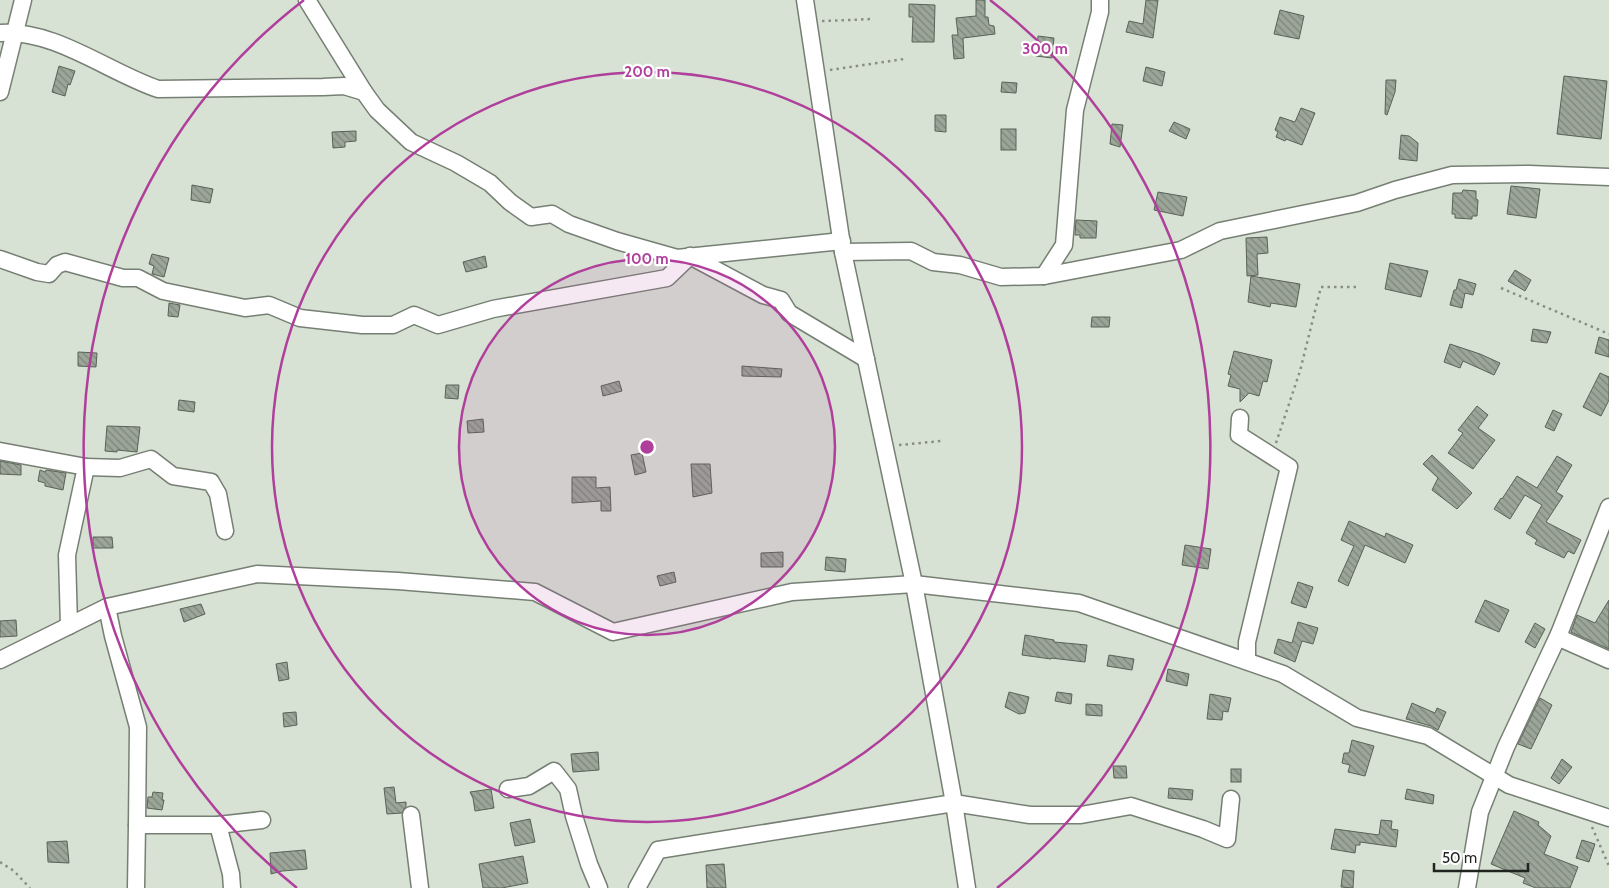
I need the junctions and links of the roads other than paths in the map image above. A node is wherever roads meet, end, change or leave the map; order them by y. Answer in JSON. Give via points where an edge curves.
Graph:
{"nodes":[{"id":1,"x":23,"y":0,"type":"edge"},
{"id":2,"x":307,"y":0,"type":"edge"},
{"id":3,"x":805,"y":0,"type":"edge"},
{"id":4,"x":1100,"y":0,"type":"edge"},
{"id":5,"x":8,"y":32,"type":"edge"},
{"id":6,"x":0,"y":92,"type":"edge"},
{"id":7,"x":364,"y":92,"type":"junction"},
{"id":8,"x":1609,"y":177,"type":"edge"},
{"id":9,"x":842,"y":247,"type":"junction"},
{"id":10,"x":690,"y":256,"type":"junction"},
{"id":11,"x":0,"y":259,"type":"edge"},
{"id":12,"x":1044,"y":276,"type":"junction"},
{"id":13,"x":866,"y":359,"type":"junction"},
{"id":14,"x":1240,"y":418,"type":"dead end"},
{"id":15,"x":0,"y":451,"type":"edge"},
{"id":16,"x":86,"y":467,"type":"junction"},
{"id":17,"x":1609,"y":508,"type":"edge"},
{"id":18,"x":225,"y":531,"type":"dead end"},
{"id":19,"x":914,"y":584,"type":"junction"},
{"id":20,"x":107,"y":607,"type":"junction"},
{"id":21,"x":68,"y":626,"type":"junction"},
{"id":22,"x":1559,"y":634,"type":"junction"},
{"id":23,"x":0,"y":660,"type":"edge"},
{"id":24,"x":1609,"y":660,"type":"edge"},
{"id":25,"x":1247,"y":661,"type":"junction"},
{"id":26,"x":1494,"y":776,"type":"junction"},
{"id":27,"x":508,"y":788,"type":"dead end"},
{"id":28,"x":1231,"y":799,"type":"dead end"},
{"id":29,"x":954,"y":803,"type":"junction"},
{"id":30,"x":412,"y":815,"type":"dead end"},
{"id":31,"x":1609,"y":818,"type":"edge"},
{"id":32,"x":262,"y":820,"type":"dead end"},
{"id":33,"x":137,"y":825,"type":"junction"},
{"id":34,"x":218,"y":825,"type":"junction"},
{"id":35,"x":136,"y":888,"type":"edge"},
{"id":36,"x":232,"y":888,"type":"edge"},
{"id":37,"x":420,"y":888,"type":"edge"},
{"id":38,"x":599,"y":888,"type":"edge"},
{"id":39,"x":637,"y":888,"type":"edge"},
{"id":40,"x":967,"y":888,"type":"edge"},
{"id":41,"x":1467,"y":888,"type":"edge"}],
"edges":[{"from":1,"to":5,"type":"street"},
{"from":2,"to":7,"type":"street"},
{"from":3,"to":9,"type":"street"},
{"from":4,"to":12,"type":"street","via":[[1100,12],[1074,110],[1064,245]]},
{"from":5,"to":6,"type":"street"},
{"from":5,"to":7,"type":"street","via":[[56,43],[158,89],[344,86]]},
{"from":7,"to":10,"type":"street","via":[[377,110],[412,142],[490,183],[531,217],[552,214],[569,224],[617,241],[677,258]]},
{"from":8,"to":12,"type":"street","via":[[1452,175],[1357,202],[1220,231],[1181,250]]},
{"from":9,"to":10,"type":"street"},
{"from":9,"to":12,"type":"street","via":[[910,252],[933,262],[960,265],[1001,276]]},
{"from":9,"to":13,"type":"street"},
{"from":10,"to":11,"type":"street","via":[[667,278],[493,309],[438,325],[414,315],[393,325],[300,318],[269,305],[245,308],[163,291],[138,278],[123,278],[64,262],[49,274]]},
{"from":10,"to":13,"type":"street","via":[[764,295],[781,300],[789,313]]},
{"from":13,"to":19,"type":"street"},
{"from":14,"to":25,"type":"street","via":[[1239,435],[1289,467],[1247,642]]},
{"from":15,"to":16,"type":"street"},
{"from":16,"to":18,"type":"street","via":[[120,468],[151,459],[173,476],[211,482],[218,494]]},
{"from":16,"to":21,"type":"street","via":[[67,555]]},
{"from":17,"to":22,"type":"street"},
{"from":19,"to":20,"type":"street","via":[[792,592],[613,632],[535,592],[398,580],[257,574]]},
{"from":19,"to":25,"type":"street","via":[[1079,603]]},
{"from":19,"to":29,"type":"street"},
{"from":20,"to":21,"type":"street"},
{"from":20,"to":33,"type":"street","via":[[138,727]]},
{"from":21,"to":23,"type":"street"},
{"from":22,"to":24,"type":"street","via":[[1564,640]]},
{"from":22,"to":26,"type":"street"},
{"from":25,"to":26,"type":"street","via":[[1283,674],[1357,718],[1428,736]]},
{"from":26,"to":31,"type":"street","via":[[1510,785]]},
{"from":26,"to":41,"type":"street","via":[[1480,812]]},
{"from":27,"to":38,"type":"street","via":[[529,786],[554,771],[568,789]]},
{"from":28,"to":29,"type":"street","via":[[1227,839],[1131,806],[1081,815],[1030,815]]},
{"from":29,"to":39,"type":"street","via":[[658,850]]},
{"from":29,"to":40,"type":"street"},
{"from":30,"to":37,"type":"street"},
{"from":32,"to":34,"type":"street"},
{"from":33,"to":34,"type":"street"},
{"from":33,"to":35,"type":"street"},
{"from":34,"to":36,"type":"street"}]}
